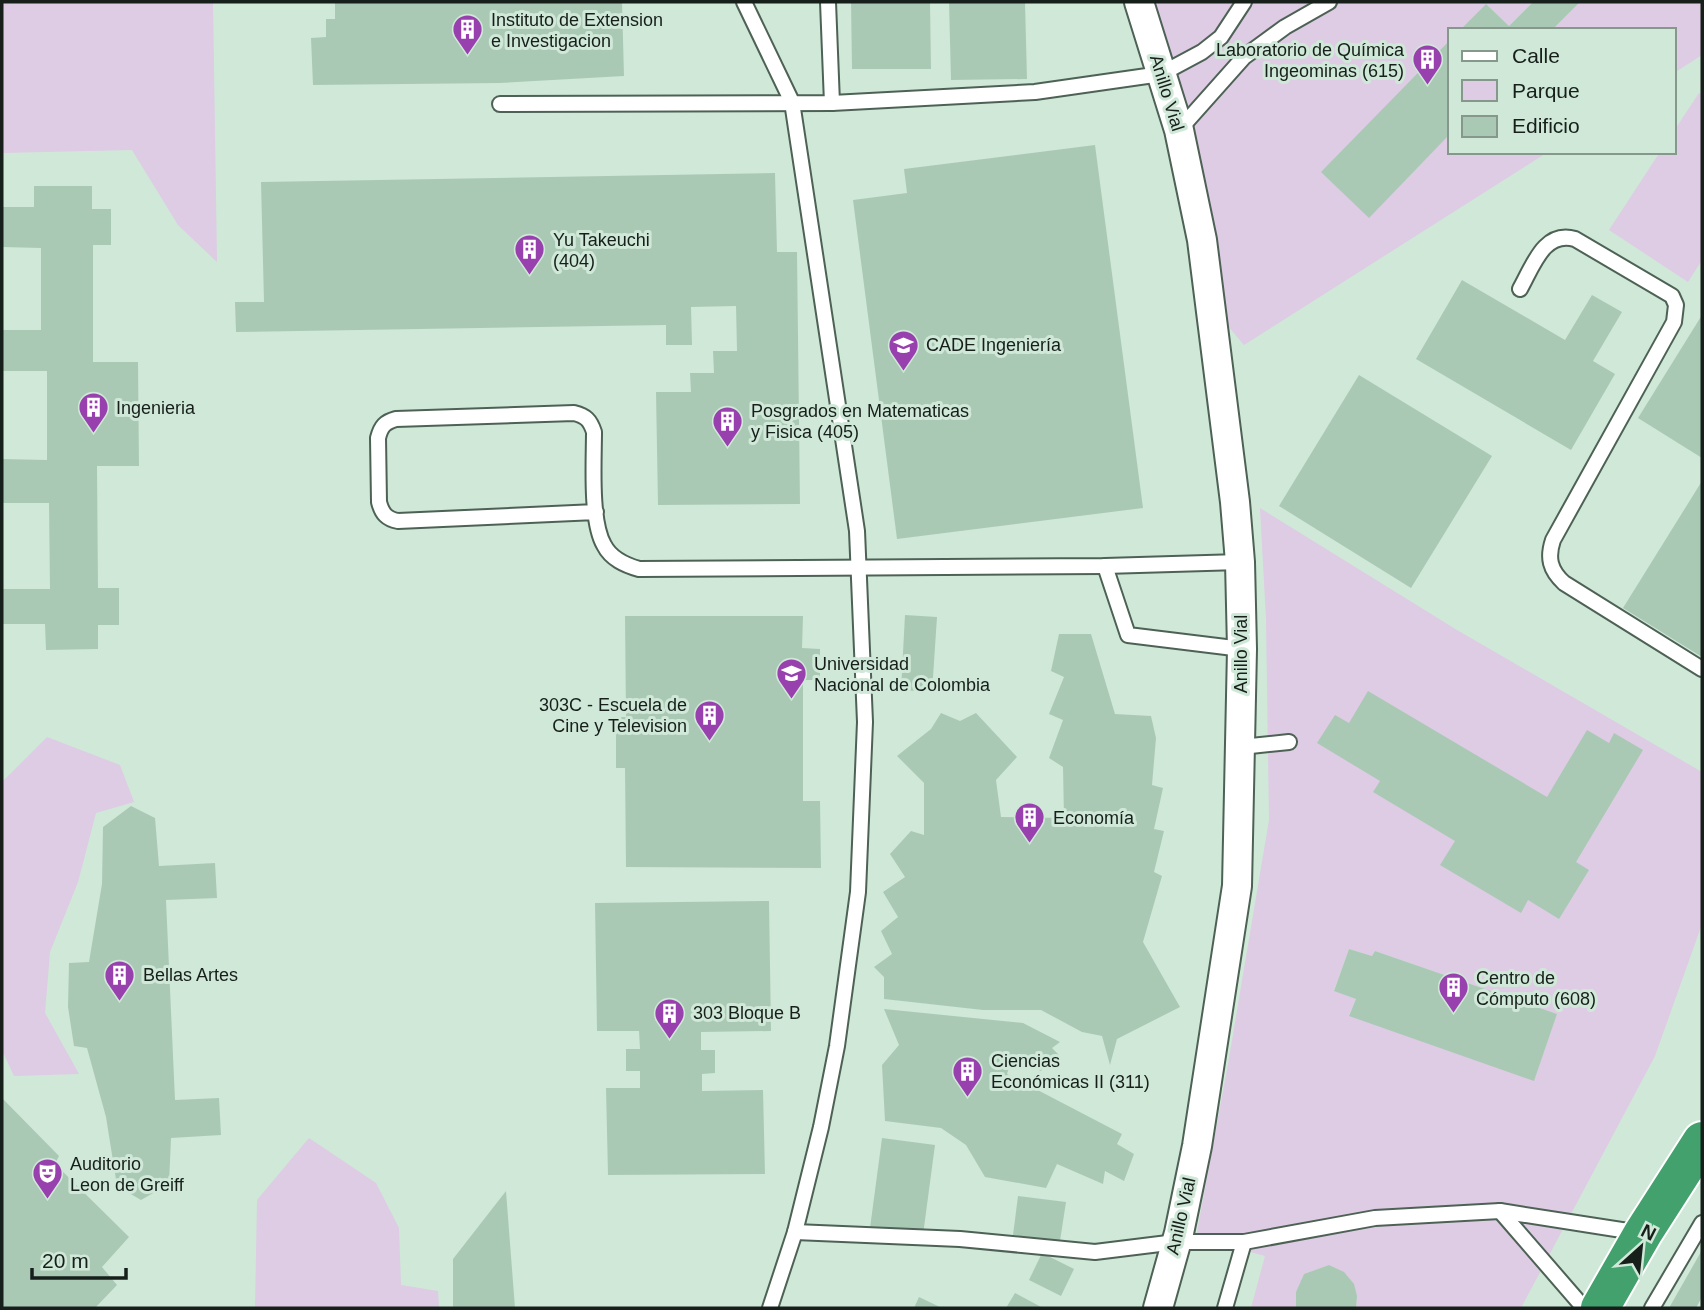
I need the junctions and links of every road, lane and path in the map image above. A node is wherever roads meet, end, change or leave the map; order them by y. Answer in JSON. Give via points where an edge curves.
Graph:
{"nodes":[{"id":1,"x":744,"y":2,"type":"edge"},
{"id":2,"x":828,"y":2,"type":"edge"},
{"id":3,"x":1139,"y":2,"type":"edge"},
{"id":4,"x":1244,"y":2,"type":"edge"},
{"id":5,"x":1329,"y":2,"type":"edge"},
{"id":6,"x":1161,"y":74,"type":"junction"},
{"id":7,"x":792,"y":102,"type":"junction"},
{"id":8,"x":832,"y":103,"type":"junction"},
{"id":9,"x":500,"y":104,"type":"dead end"},
{"id":10,"x":1179,"y":130,"type":"junction"},
{"id":11,"x":1520,"y":289,"type":"dead end"},
{"id":12,"x":596,"y":512,"type":"junction"},
{"id":13,"x":1240,"y":562,"type":"junction"},
{"id":14,"x":1105,"y":566,"type":"junction"},
{"id":15,"x":859,"y":568,"type":"junction"},
{"id":16,"x":1242,"y":649,"type":"junction"},
{"id":17,"x":1702,"y":669,"type":"edge"},
{"id":18,"x":1289,"y":742,"type":"dead end"},
{"id":19,"x":1241,"y":747,"type":"junction"},
{"id":20,"x":1702,"y":1112,"type":"edge"},
{"id":21,"x":1702,"y":1141,"type":"edge"},
{"id":22,"x":1500,"y":1211,"type":"junction"},
{"id":23,"x":1702,"y":1223,"type":"edge"},
{"id":24,"x":1646,"y":1228,"type":"junction"},
{"id":25,"x":795,"y":1232,"type":"junction"},
{"id":26,"x":1176,"y":1242,"type":"junction"},
{"id":27,"x":1244,"y":1242,"type":"junction"},
{"id":28,"x":770,"y":1308,"type":"edge"},
{"id":29,"x":1158,"y":1308,"type":"edge"},
{"id":30,"x":1225,"y":1308,"type":"edge"},
{"id":31,"x":1584,"y":1308,"type":"edge"},
{"id":32,"x":1600,"y":1308,"type":"edge"},
{"id":33,"x":1652,"y":1308,"type":"edge"}],
"edges":[{"from":1,"to":7,"type":"lane"},
{"from":2,"to":8,"type":"lane"},
{"from":3,"to":6,"type":"street","name":"Anillo Vial"},
{"from":4,"to":6,"type":"lane","via":[[1221,37]]},
{"from":5,"to":10,"type":"lane","via":[[1244,57]]},
{"from":6,"to":8,"type":"lane","via":[[1035,92]]},
{"from":6,"to":10,"type":"street","name":"Anillo Vial"},
{"from":7,"to":8,"type":"lane"},
{"from":7,"to":9,"type":"lane"},
{"from":7,"to":15,"type":"lane"},
{"from":10,"to":13,"type":"street","name":"Anillo Vial","via":[[1202,240]]},
{"from":11,"to":17,"type":"lane","via":[[1544,248],[1558,237],[1567,237],[1672,296],[1674,322],[1549,551],[1555,575],[1564,583]]},
{"from":12,"to":12,"type":"lane","via":[[389,519],[379,502],[381,428],[396,419],[584,416],[594,432]]},
{"from":12,"to":15,"type":"lane","via":[[603,545],[610,554],[639,569]]},
{"from":13,"to":14,"type":"lane"},
{"from":13,"to":16,"type":"street","name":"Anillo Vial"},
{"from":14,"to":15,"type":"lane"},
{"from":14,"to":16,"type":"lane","via":[[1128,635]]},
{"from":15,"to":25,"type":"lane","via":[[865,722],[858,892],[837,1046]]},
{"from":16,"to":19,"type":"street","name":"Anillo Vial"},
{"from":18,"to":19,"type":"lane"},
{"from":19,"to":26,"type":"street","name":"Anillo Vial","via":[[1237,886],[1197,1146]]},
{"from":20,"to":24,"type":"highway"},
{"from":21,"to":24,"type":"highway"},
{"from":22,"to":24,"type":"lane"},
{"from":22,"to":27,"type":"lane","via":[[1375,1218]]},
{"from":22,"to":31,"type":"lane"},
{"from":23,"to":33,"type":"lane"},
{"from":24,"to":32,"type":"highway"},
{"from":25,"to":26,"type":"lane","via":[[960,1239],[1095,1252]]},
{"from":25,"to":28,"type":"lane"},
{"from":26,"to":27,"type":"lane"},
{"from":26,"to":29,"type":"street","name":"Anillo Vial"},
{"from":27,"to":30,"type":"lane"}]}
